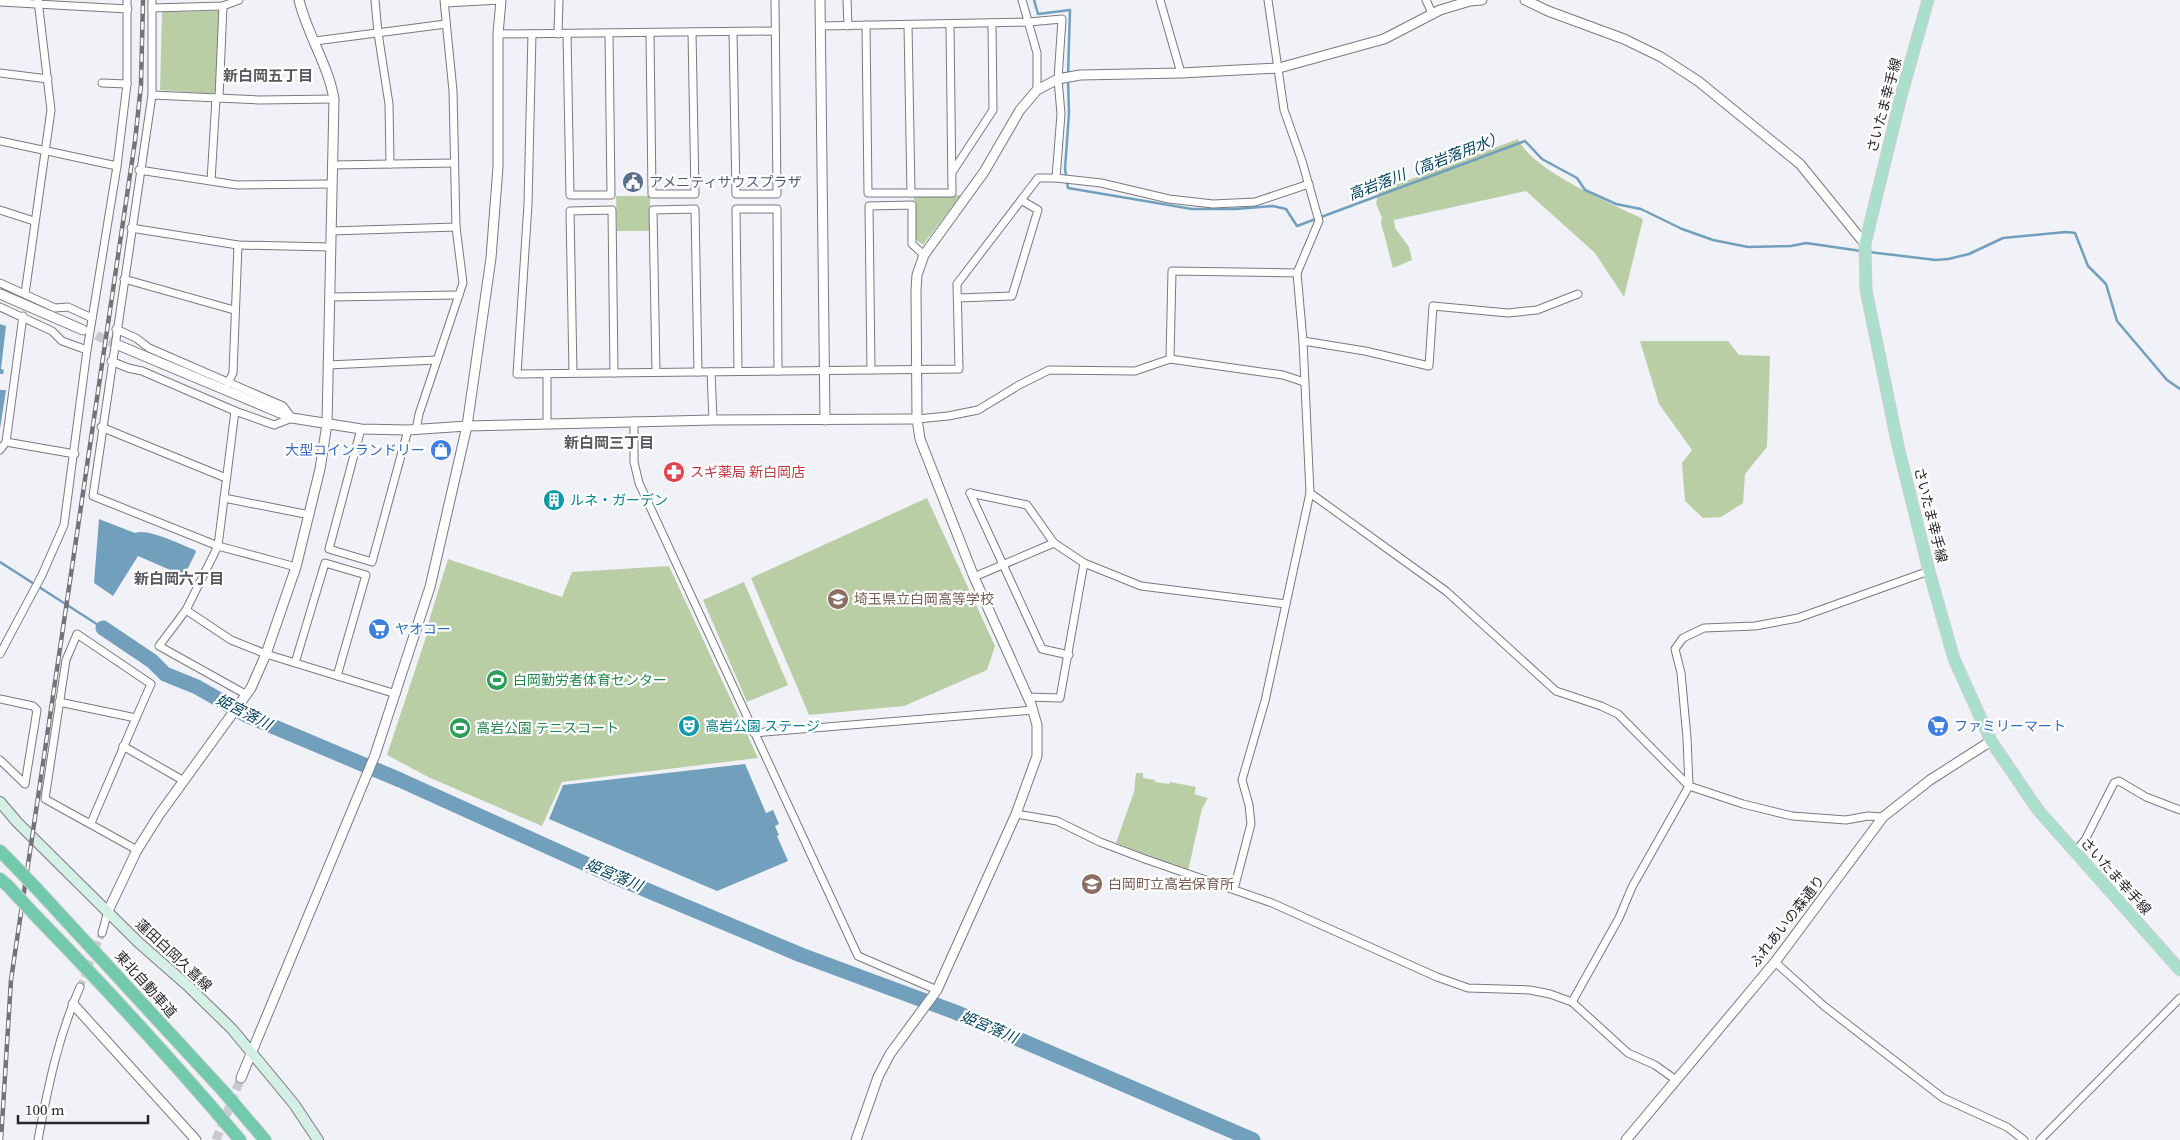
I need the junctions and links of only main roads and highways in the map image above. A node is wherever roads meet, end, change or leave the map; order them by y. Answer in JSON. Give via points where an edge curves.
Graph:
{"nodes":[{"id":1,"x":1928,"y":0,"type":"edge"},
{"id":2,"x":0,"y":802,"type":"edge"},
{"id":3,"x":0,"y":851,"type":"edge"},
{"id":4,"x":4,"y":883,"type":"edge"},
{"id":5,"x":2180,"y":970,"type":"edge"},
{"id":6,"x":240,"y":1140,"type":"edge"},
{"id":7,"x":266,"y":1140,"type":"edge"},
{"id":8,"x":318,"y":1140,"type":"edge"}],
"edges":[{"from":1,"to":5,"type":"main road","name":"さいたま幸手線","via":[[1865,244],[1866,290],[1898,446],[1929,570],[1954,659],[1991,741],[2038,810]]},
{"from":2,"to":8,"type":"main road","name":"蓮田白岡久喜線","via":[[16,822],[138,942],[212,1008],[251,1050]]},
{"from":3,"to":7,"type":"highway","name":"東北自動車道","bridge":true},
{"from":4,"to":6,"type":"highway","bridge":true,"via":[[73,954]]}]}
